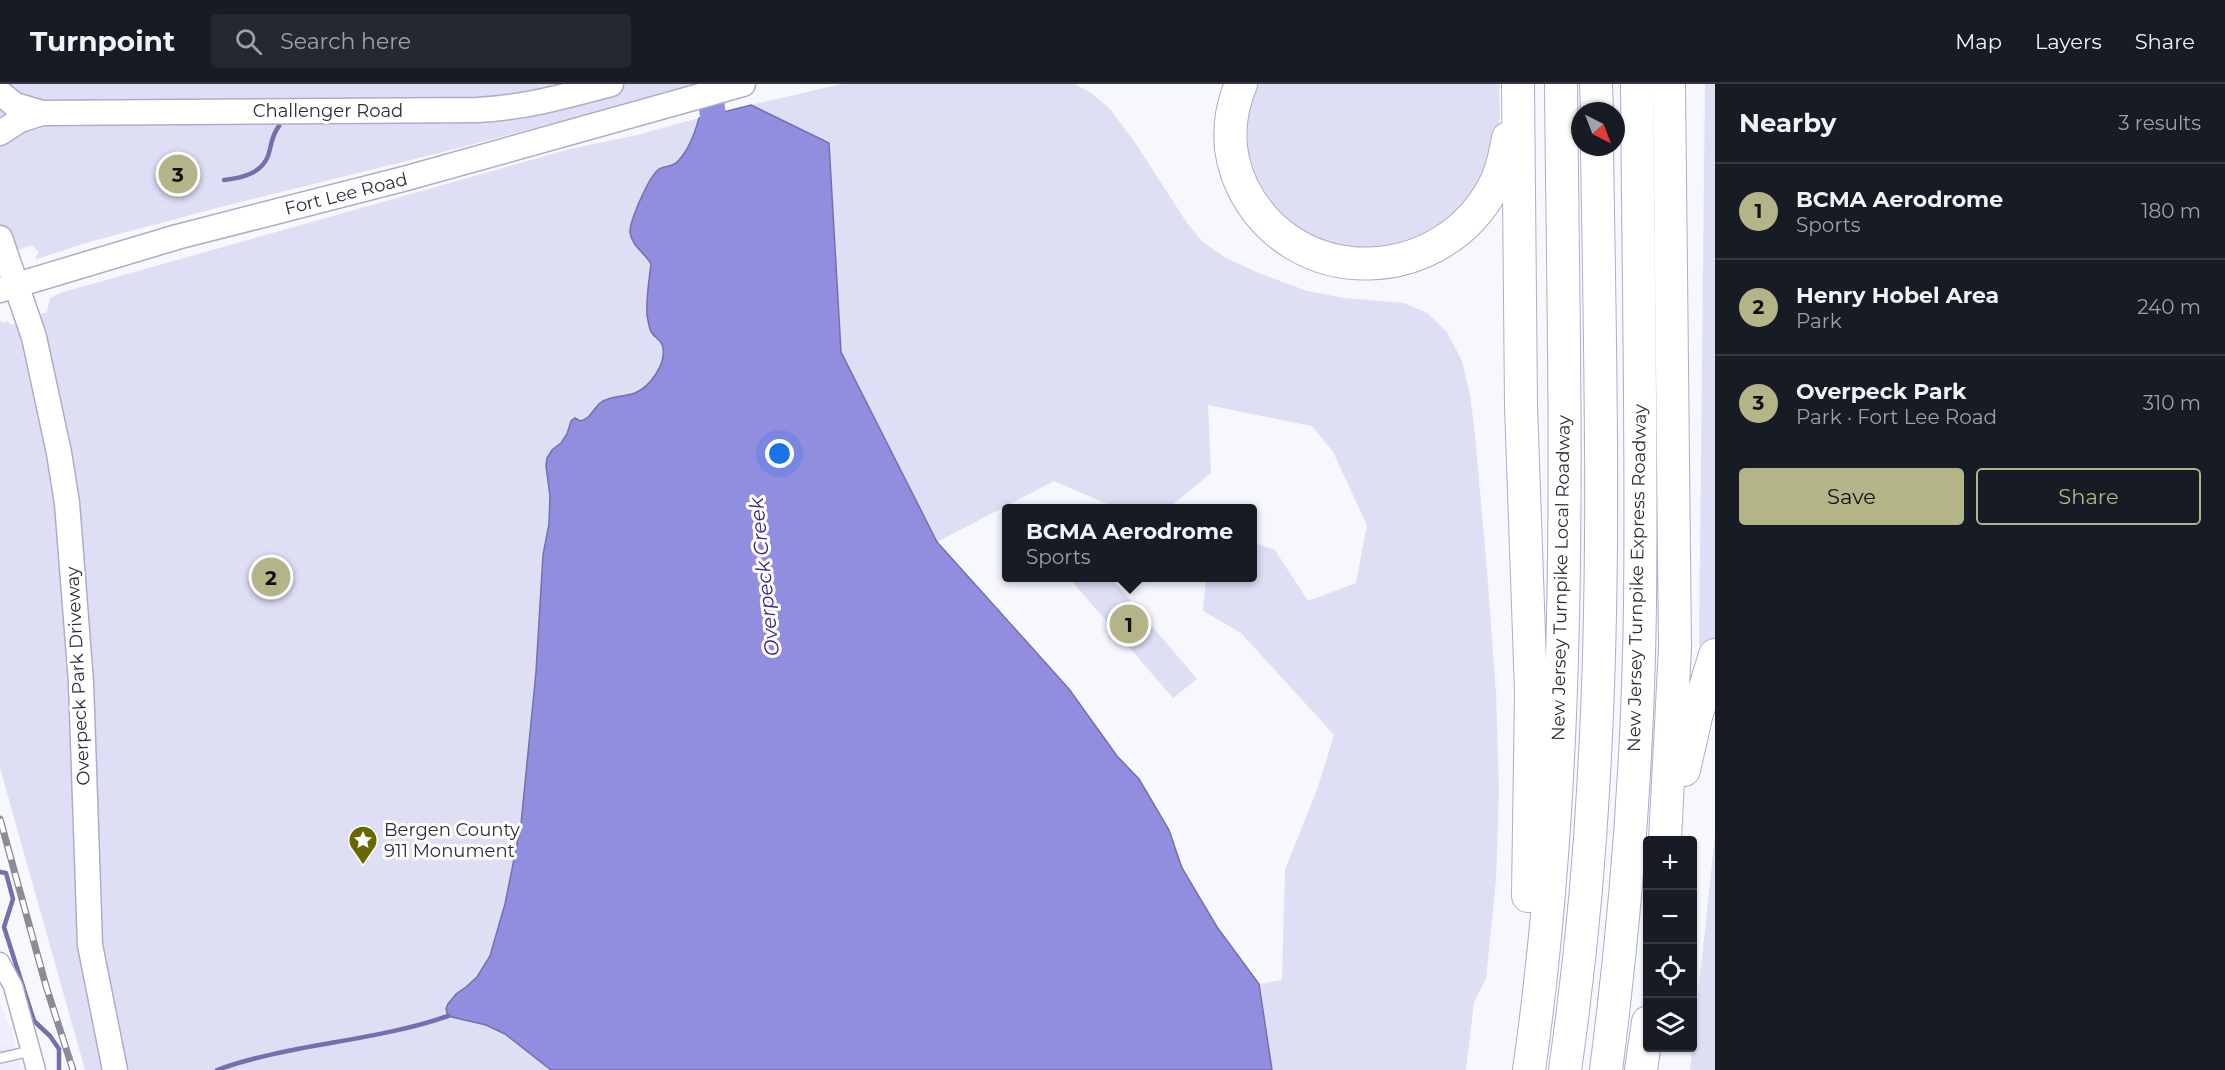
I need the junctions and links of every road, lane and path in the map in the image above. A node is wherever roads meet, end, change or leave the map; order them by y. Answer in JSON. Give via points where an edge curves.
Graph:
{"nodes":[{"id":1,"x":611,"y":84,"type":"edge"},
{"id":2,"x":743,"y":84,"type":"edge"},
{"id":3,"x":1241,"y":84,"type":"edge"},
{"id":4,"x":1518,"y":84,"type":"edge"},
{"id":5,"x":1561,"y":84,"type":"edge"},
{"id":6,"x":1596,"y":84,"type":"edge"},
{"id":7,"x":1637,"y":84,"type":"edge"},
{"id":8,"x":1669,"y":84,"type":"edge"},
{"id":9,"x":0,"y":93,"type":"edge"},
{"id":10,"x":1597,"y":102,"type":"edge"},
{"id":11,"x":42,"y":113,"type":"junction"},
{"id":12,"x":0,"y":133,"type":"edge"},
{"id":13,"x":1597,"y":156,"type":"edge"},
{"id":14,"x":0,"y":238,"type":"edge"},
{"id":15,"x":8,"y":288,"type":"edge"},
{"id":16,"x":1715,"y":656,"type":"edge"},
{"id":17,"x":1666,"y":836,"type":"edge"},
{"id":18,"x":1667,"y":836,"type":"edge"},
{"id":19,"x":0,"y":962,"type":"edge"},
{"id":20,"x":8,"y":1000,"type":"edge"},
{"id":21,"x":31,"y":1051,"type":"junction"},
{"id":22,"x":1643,"y":1052,"type":"edge"},
{"id":23,"x":0,"y":1058,"type":"edge"},
{"id":24,"x":36,"y":1070,"type":"edge"},
{"id":25,"x":115,"y":1070,"type":"edge"},
{"id":26,"x":1521,"y":1070,"type":"edge"},
{"id":27,"x":1528,"y":1070,"type":"edge"},
{"id":28,"x":1565,"y":1070,"type":"edge"},
{"id":29,"x":1606,"y":1070,"type":"edge"},
{"id":30,"x":1641,"y":1070,"type":"edge"}],
"edges":[{"from":1,"to":11,"type":"street","name":"Challenger Road","via":[[543,102],[490,109]]},
{"from":2,"to":15,"type":"street","name":"Fort Lee Road","via":[[177,237]]},
{"from":3,"to":4,"type":"highway","via":[[1231,112],[1230,145],[1239,179],[1256,209],[1282,235],[1303,248],[1327,258],[1360,264],[1392,262],[1421,254],[1468,221],[1489,194],[1502,166]]},
{"from":4,"to":26,"type":"highway","via":[[1521,405],[1531,754],[1529,882],[1518,1026]]},
{"from":5,"to":27,"type":"highway","name":"New Jersey Turnpike Local Roadway","via":[[1563,650],[1550,882]]},
{"from":6,"to":10,"type":"highway"},
{"from":7,"to":29,"type":"highway","name":"New Jersey Turnpike Express Roadway","via":[[1638,683],[1627,872]]},
{"from":8,"to":17,"type":"highway","via":[[1675,647]]},
{"from":9,"to":11,"type":"street","name":"Challenger Road","via":[[15,105]]},
{"from":9,"to":12,"type":"street","via":[[5,111]]},
{"from":11,"to":12,"type":"street","name":"Challenger Road","via":[[20,120]]},
{"from":13,"to":28,"type":"highway","name":"New Jersey Turnpike Express Roadway","via":[[1601,432],[1598,673],[1587,873]]},
{"from":14,"to":15,"type":"street","name":"Overpeck Park Driveway"},
{"from":15,"to":25,"type":"street","name":"Overpeck Park Driveway","via":[[28,313],[68,503],[81,682],[90,945]]},
{"from":16,"to":18,"type":"highway"},
{"from":19,"to":20,"type":"street","via":[[13,986]]},
{"from":20,"to":21,"type":"street"},
{"from":21,"to":23,"type":"lane"},
{"from":21,"to":24,"type":"street"},
{"from":22,"to":30,"type":"highway"}]}
